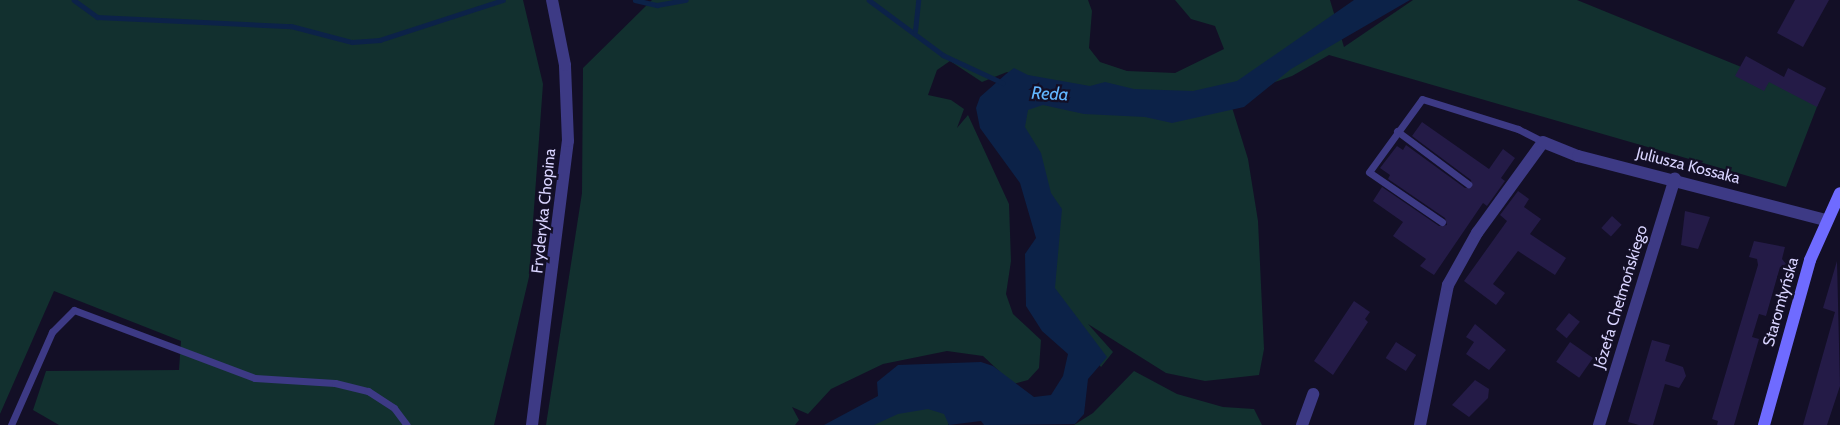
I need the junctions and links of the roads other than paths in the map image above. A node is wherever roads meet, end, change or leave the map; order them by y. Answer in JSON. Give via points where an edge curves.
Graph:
{"nodes":[{"id":1,"x":552,"y":0,"type":"edge"},
{"id":2,"x":1397,"y":131,"type":"junction"},
{"id":3,"x":1543,"y":142,"type":"junction"},
{"id":4,"x":1675,"y":178,"type":"junction"},
{"id":5,"x":1468,"y":184,"type":"dead end"},
{"id":6,"x":1840,"y":193,"type":"edge"},
{"id":7,"x":1825,"y":220,"type":"junction"},
{"id":8,"x":1442,"y":222,"type":"dead end"},
{"id":9,"x":1313,"y":394,"type":"dead end"},
{"id":10,"x":11,"y":425,"type":"edge"},
{"id":11,"x":408,"y":425,"type":"edge"},
{"id":12,"x":532,"y":425,"type":"edge"},
{"id":13,"x":1302,"y":425,"type":"edge"},
{"id":14,"x":1420,"y":425,"type":"edge"},
{"id":15,"x":1599,"y":425,"type":"edge"},
{"id":16,"x":1764,"y":425,"type":"edge"}],
"edges":[{"from":1,"to":12,"type":"street","name":"Fryderyka Chopina","via":[[565,65],[568,142]]},
{"from":2,"to":3,"type":"lane","via":[[1422,99],[1518,129]]},
{"from":2,"to":5,"type":"lane"},
{"from":2,"to":8,"type":"lane","via":[[1368,172]]},
{"from":3,"to":4,"type":"street","name":"Juliusza Kossaka","via":[[1578,156]]},
{"from":3,"to":14,"type":"street","via":[[1477,233],[1448,285]]},
{"from":4,"to":7,"type":"street","name":"Juliusza Kossaka"},
{"from":4,"to":15,"type":"street","name":"Józefa Chełmońskiego"},
{"from":6,"to":7,"type":"main road","name":"Staromłyńska"},
{"from":7,"to":16,"type":"main road","name":"Staromłyńska"},
{"from":9,"to":13,"type":"street"},
{"from":10,"to":11,"type":"lane","via":[[52,332],[74,310],[255,378],[335,383],[368,391],[394,408]]}]}
